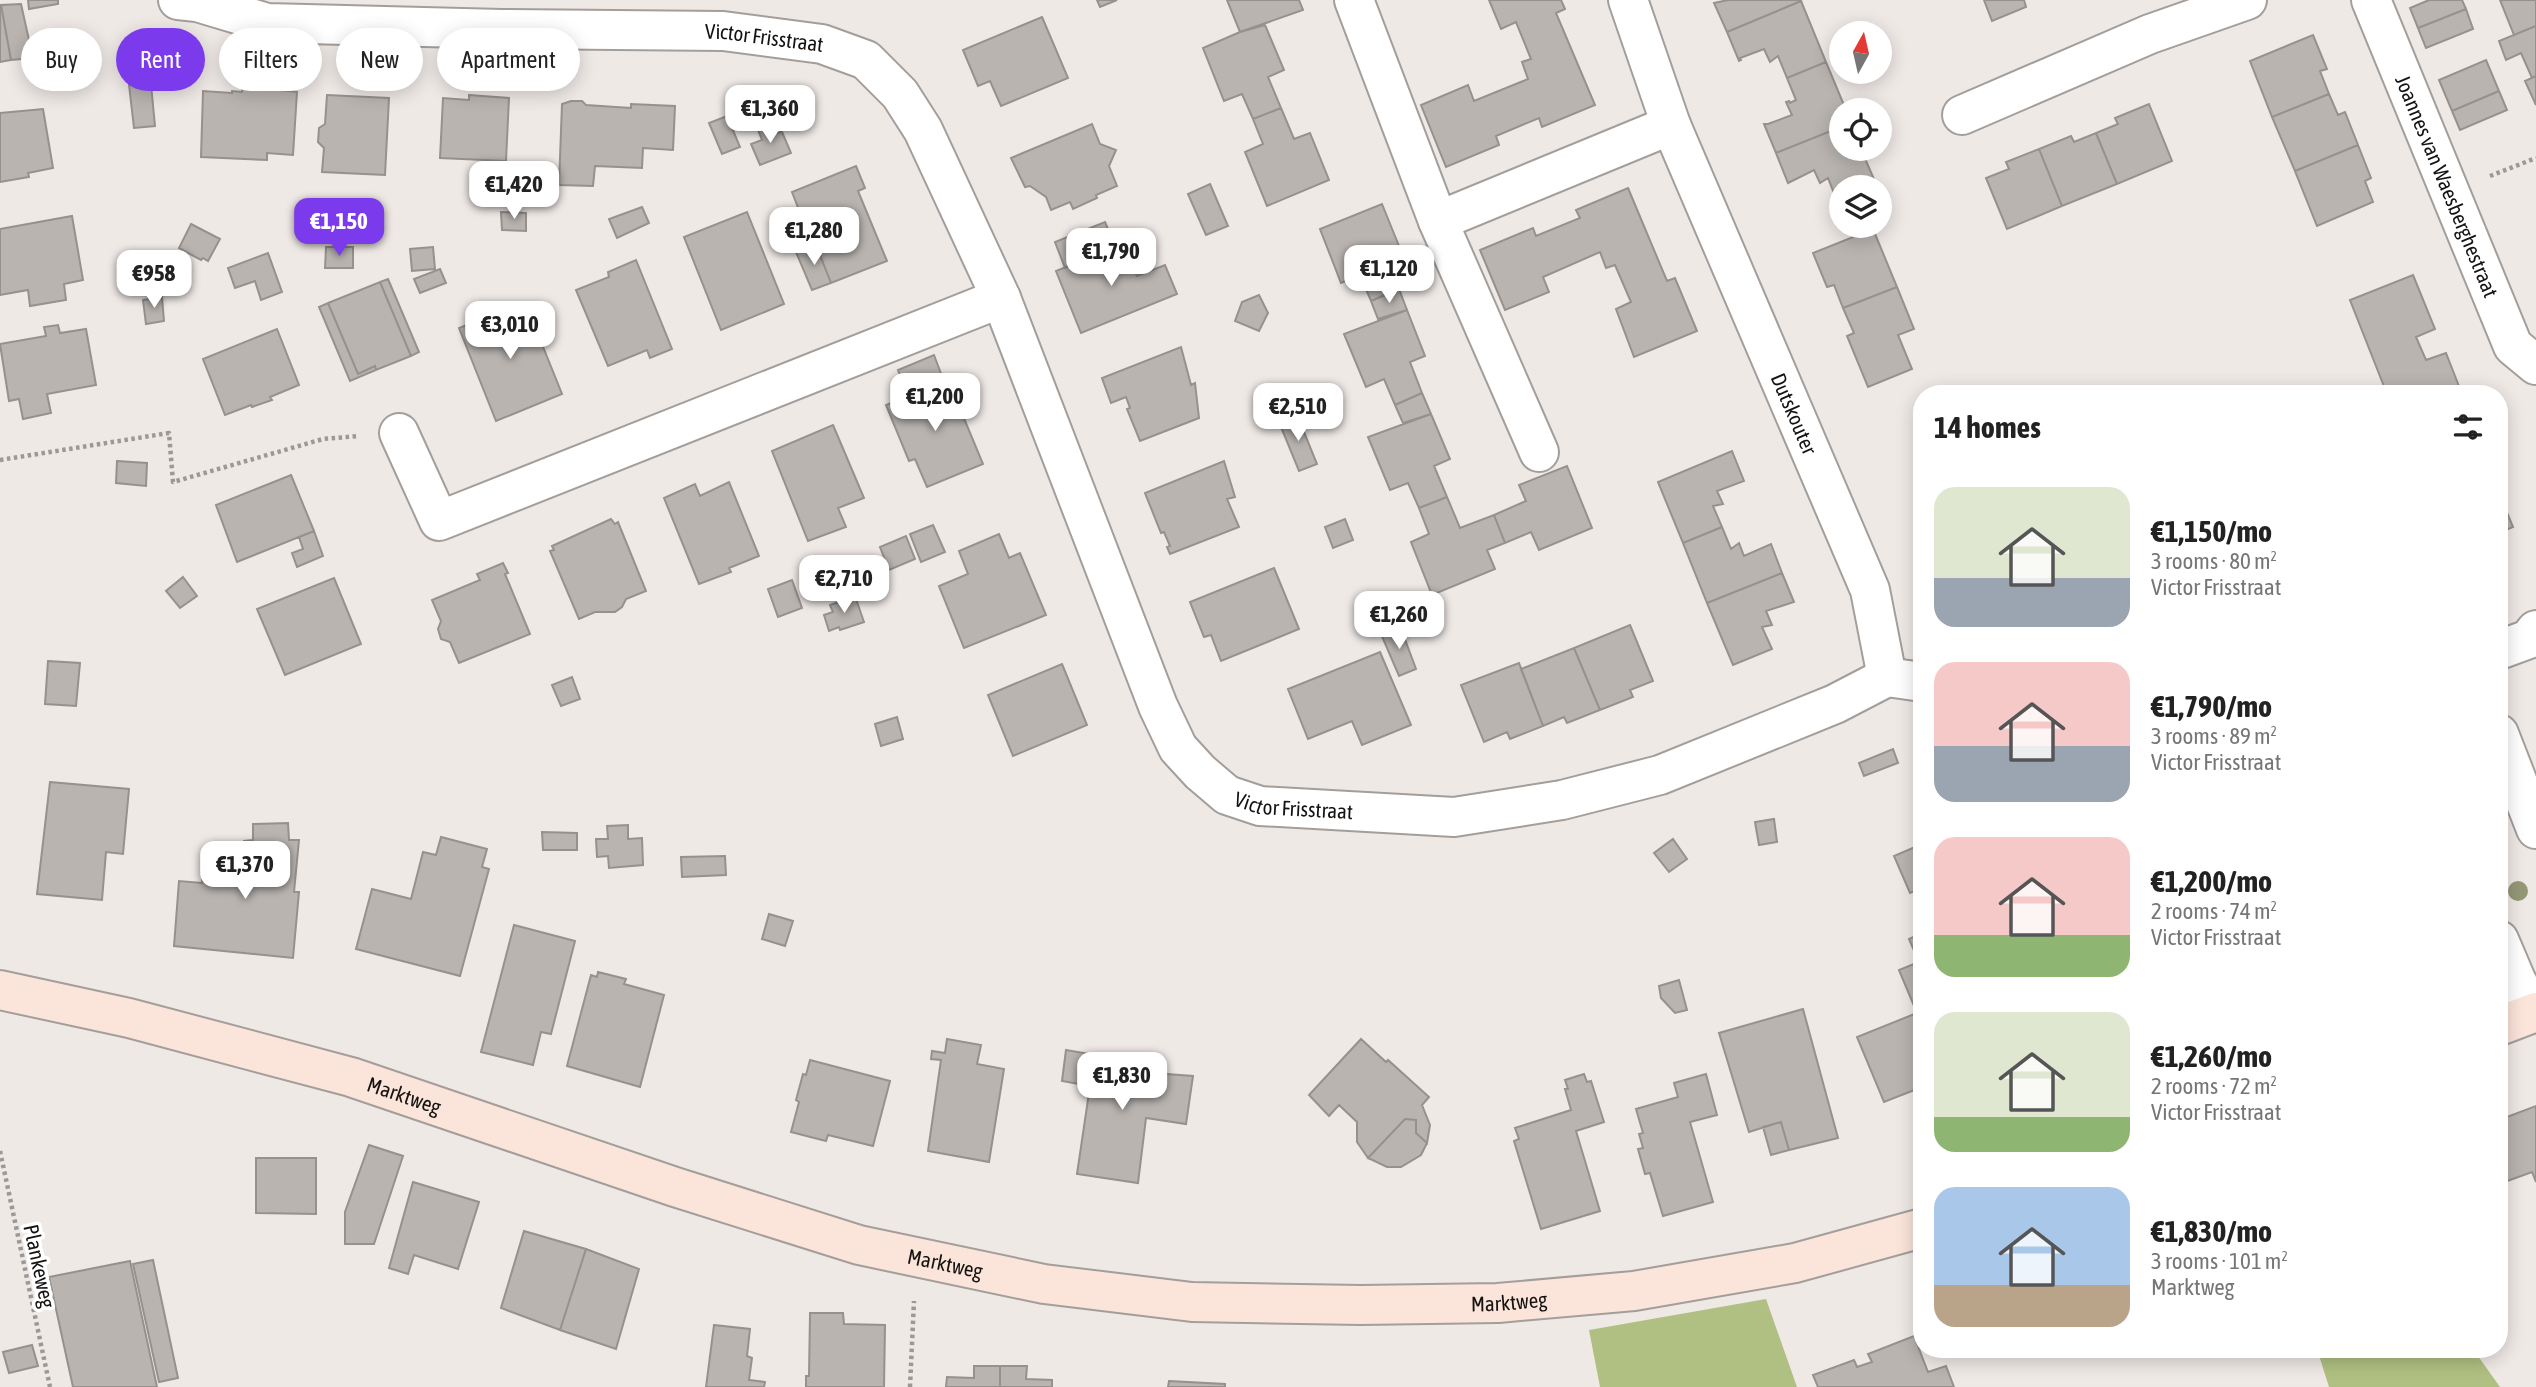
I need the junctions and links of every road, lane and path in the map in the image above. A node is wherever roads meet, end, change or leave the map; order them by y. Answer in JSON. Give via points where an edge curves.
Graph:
{"nodes":[{"id":1,"x":178,"y":0,"type":"edge"},
{"id":2,"x":1354,"y":0,"type":"edge"},
{"id":3,"x":1629,"y":0,"type":"edge"},
{"id":4,"x":2247,"y":0,"type":"edge"},
{"id":5,"x":2371,"y":0,"type":"edge"},
{"id":6,"x":1962,"y":115,"type":"dead end"},
{"id":7,"x":1671,"y":125,"type":"junction"},
{"id":8,"x":2536,"y":158,"type":"edge"},
{"id":9,"x":2450,"y":191,"type":"junction"},
{"id":10,"x":1438,"y":221,"type":"junction"},
{"id":11,"x":1001,"y":298,"type":"junction"},
{"id":12,"x":2536,"y":365,"type":"edge"},
{"id":13,"x":399,"y":433,"type":"dead end"},
{"id":14,"x":323,"y":439,"type":"dead end"},
{"id":15,"x":1539,"y":452,"type":"dead end"},
{"id":16,"x":0,"y":460,"type":"edge"},
{"id":17,"x":2536,"y":630,"type":"edge"},
{"id":18,"x":2508,"y":647,"type":"edge"},
{"id":19,"x":1904,"y":679,"type":"edge"},
{"id":20,"x":2508,"y":757,"type":"edge"},
{"id":21,"x":2536,"y":829,"type":"edge"},
{"id":22,"x":2508,"y":961,"type":"edge"},
{"id":23,"x":0,"y":990,"type":"edge"},
{"id":24,"x":2535,"y":1013,"type":"edge"},
{"id":25,"x":2508,"y":1023,"type":"edge"},
{"id":26,"x":0,"y":1151,"type":"edge"},
{"id":27,"x":1913,"y":1230,"type":"edge"},
{"id":28,"x":918,"y":1258,"type":"junction"},
{"id":29,"x":50,"y":1387,"type":"edge"},
{"id":30,"x":910,"y":1387,"type":"edge"}],
"edges":[{"from":1,"to":11,"type":"street","name":"Victor Frisstraat","via":[[267,23],[723,31],[822,44],[866,60],[900,94],[923,130]]},
{"from":2,"to":10,"type":"street"},
{"from":3,"to":7,"type":"street","name":"Dutskouter"},
{"from":4,"to":6,"type":"street","via":[[2150,34]]},
{"from":5,"to":9,"type":"street","name":"Joannes van Waesberghestraat"},
{"from":7,"to":10,"type":"street"},
{"from":7,"to":19,"type":"street","name":"Dutskouter"},
{"from":8,"to":9,"type":"path"},
{"from":9,"to":12,"type":"street","name":"Joannes van Waesberghestraat","via":[[2513,346]]},
{"from":10,"to":15,"type":"street"},
{"from":11,"to":13,"type":"street","via":[[439,521]]},
{"from":11,"to":19,"type":"street","name":"Victor Frisstraat","via":[[1158,706],[1178,748],[1227,795],[1260,806],[1454,817],[1562,800],[1660,775]]},
{"from":14,"to":16,"type":"path","via":[[173,482],[169,433]]},
{"from":17,"to":18,"type":"street","via":[[2529,639]]},
{"from":20,"to":21,"type":"street"},
{"from":22,"to":24,"type":"street"},
{"from":23,"to":28,"type":"street","name":"Marktweg","via":[[129,1018],[351,1077],[701,1195],[859,1245]]},
{"from":24,"to":25,"type":"street"},
{"from":26,"to":29,"type":"path","name":"Plankeweg"},
{"from":27,"to":28,"type":"street","name":"Marktweg","via":[[1782,1266],[1634,1291],[1498,1303],[1192,1302],[1044,1284]]},
{"from":28,"to":30,"type":"path"}]}
